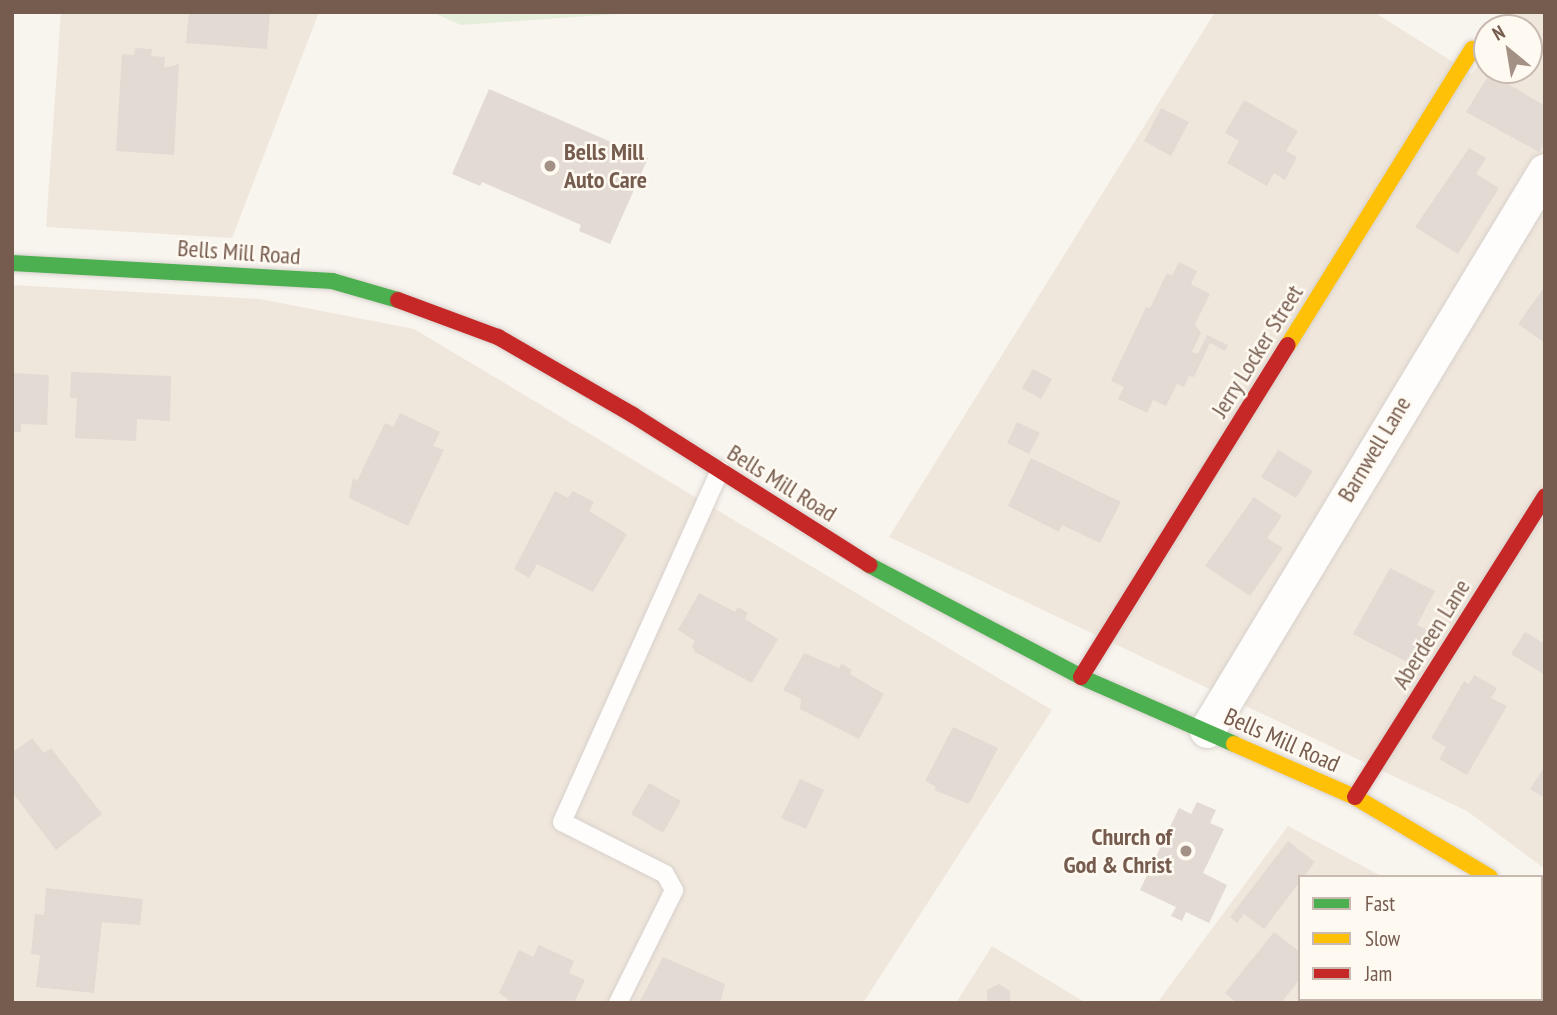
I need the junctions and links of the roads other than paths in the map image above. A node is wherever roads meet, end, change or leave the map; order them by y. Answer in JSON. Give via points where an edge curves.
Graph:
{"nodes":[{"id":1,"x":1472,"y":49,"type":"dead end"},
{"id":2,"x":1545,"y":171,"type":"edge"},
{"id":3,"x":12,"y":262,"type":"edge"},
{"id":4,"x":720,"y":470,"type":"junction"},
{"id":5,"x":1545,"y":496,"type":"edge"},
{"id":6,"x":1081,"y":677,"type":"junction"},
{"id":7,"x":1207,"y":730,"type":"junction"},
{"id":8,"x":1355,"y":797,"type":"junction"},
{"id":9,"x":1487,"y":875,"type":"edge"},
{"id":10,"x":618,"y":1003,"type":"edge"}],
"edges":[{"from":1,"to":6,"type":"street","name":"Jerry Locker Street"},
{"from":2,"to":7,"type":"street","name":"Barnwell Lane"},
{"from":3,"to":4,"type":"street","name":"Bells Mill Road","via":[[247,273],[361,288],[498,337]]},
{"from":4,"to":6,"type":"street","name":"Bells Mill Road","via":[[899,584]]},
{"from":4,"to":10,"type":"lane","via":[[562,822],[665,874],[674,890]]},
{"from":5,"to":8,"type":"street","name":"Aberdeen Lane"},
{"from":6,"to":7,"type":"street","name":"Bells Mill Road"},
{"from":7,"to":8,"type":"street","name":"Bells Mill Road"},
{"from":8,"to":9,"type":"street","name":"Bells Mill Road"}]}
